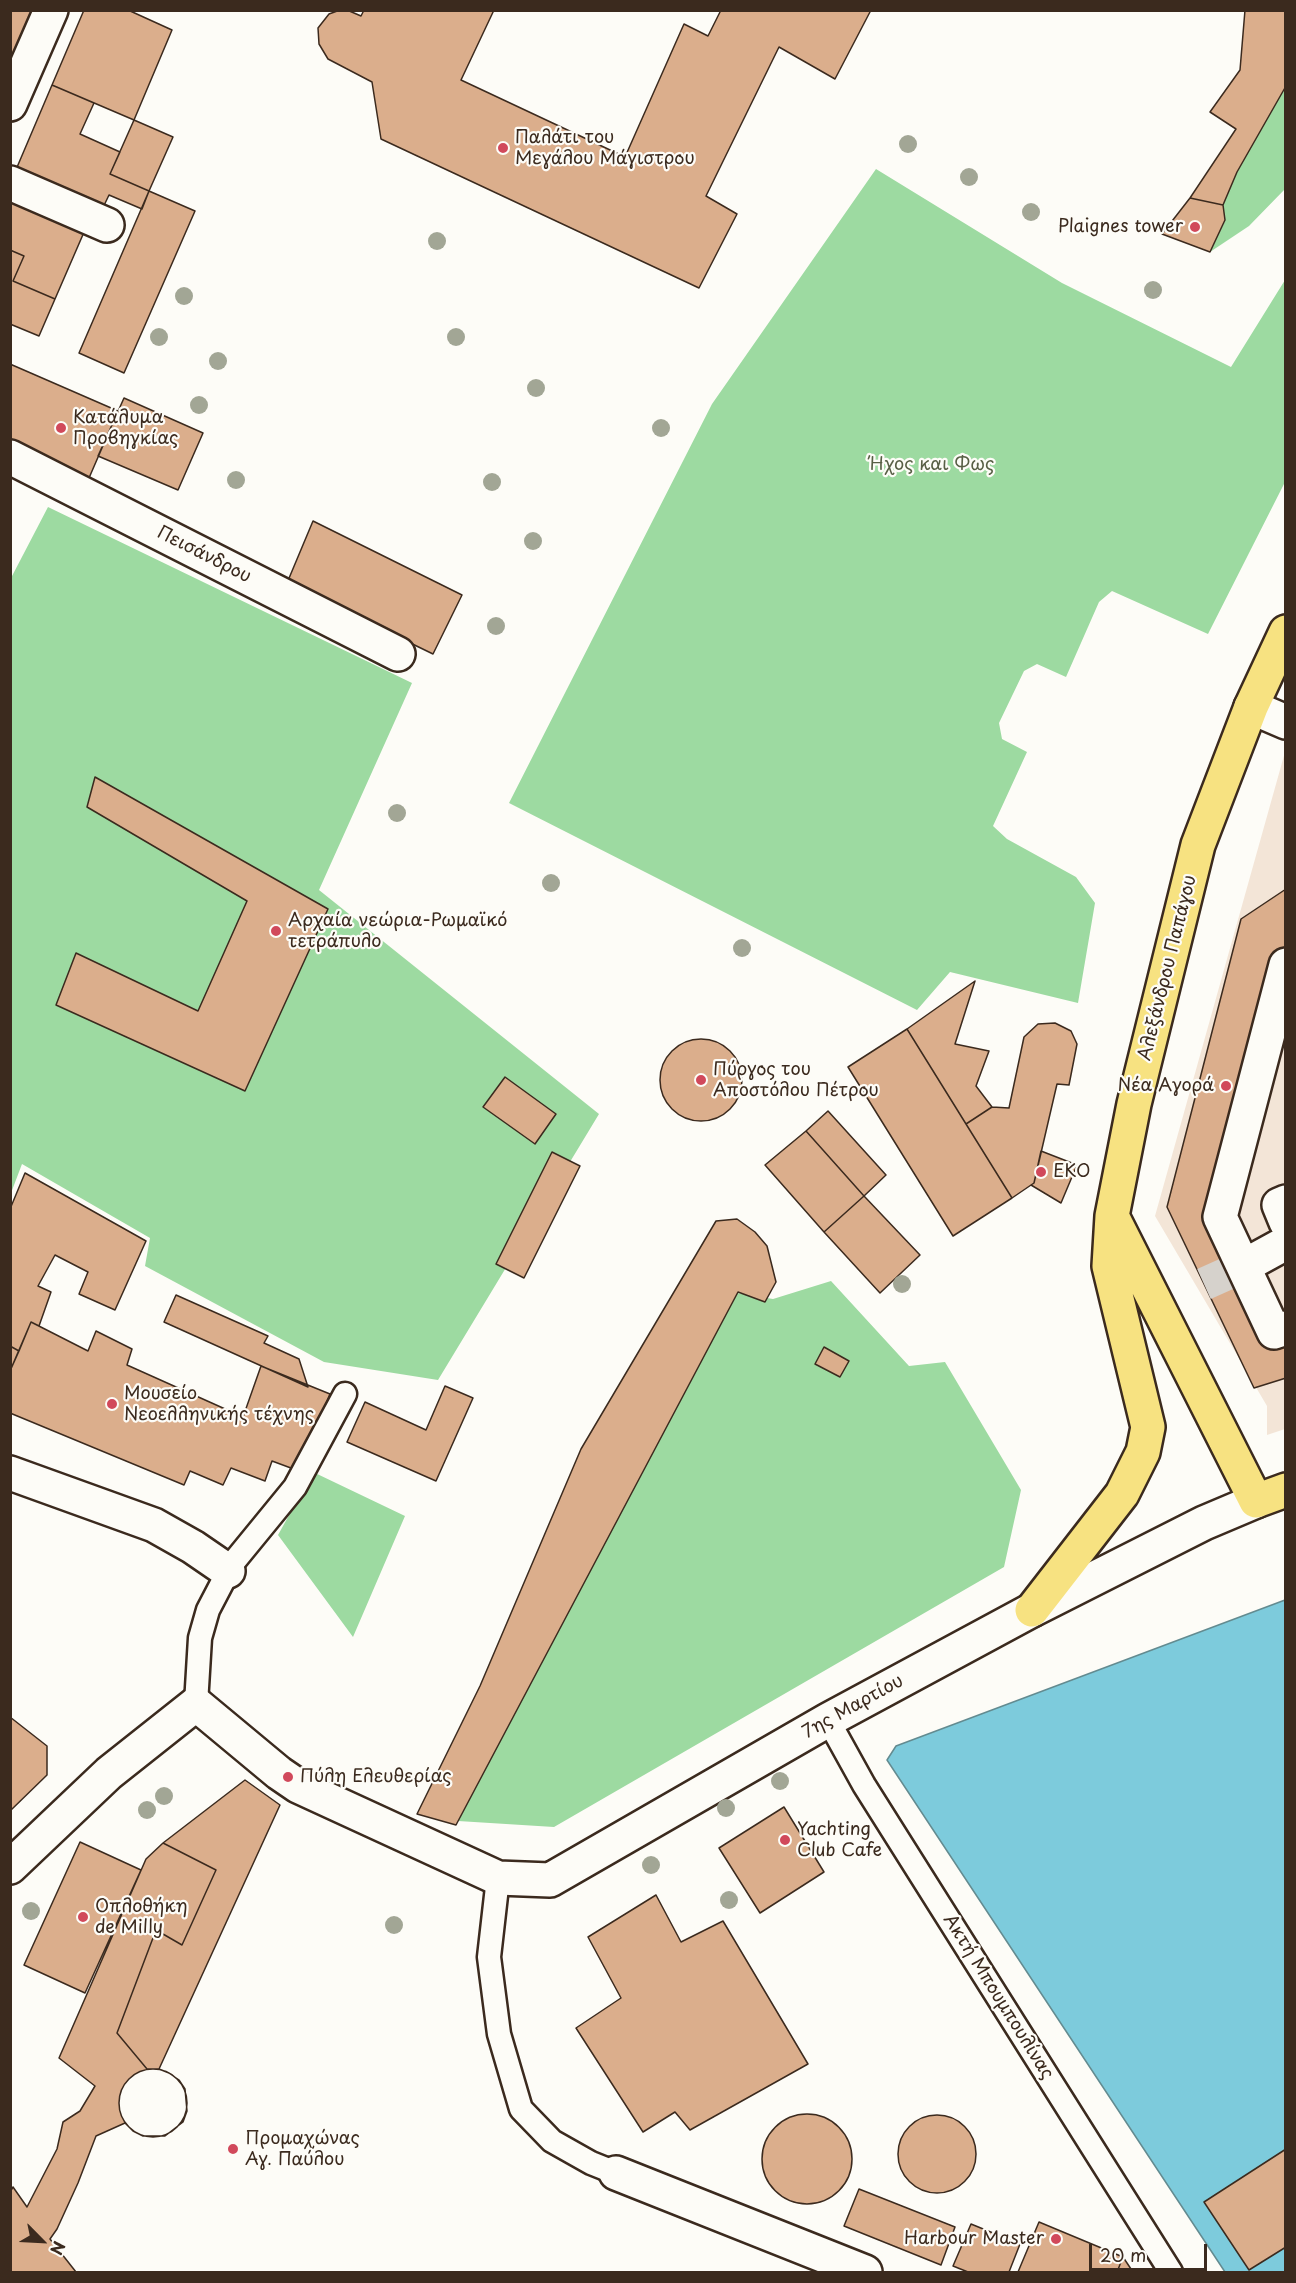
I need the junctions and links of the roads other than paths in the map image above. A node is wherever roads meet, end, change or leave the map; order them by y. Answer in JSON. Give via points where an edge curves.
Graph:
{"nodes":[{"id":1,"x":51,"y":10,"type":"edge"},
{"id":2,"x":10,"y":104,"type":"edge"},
{"id":3,"x":10,"y":183,"type":"edge"},
{"id":4,"x":107,"y":225,"type":"dead end"},
{"id":5,"x":10,"y":457,"type":"edge"},
{"id":6,"x":1286,"y":632,"type":"edge"},
{"id":7,"x":398,"y":654,"type":"dead end"},
{"id":8,"x":1251,"y":707,"type":"junction"},
{"id":9,"x":1286,"y":722,"type":"edge"},
{"id":10,"x":1286,"y":965,"type":"edge"},
{"id":11,"x":1286,"y":1008,"type":"edge"},
{"id":12,"x":1286,"y":1202,"type":"edge"},
{"id":13,"x":1112,"y":1216,"type":"junction"},
{"id":14,"x":1286,"y":1222,"type":"edge"},
{"id":15,"x":1286,"y":1243,"type":"edge"},
{"id":16,"x":1250,"y":1262,"type":"junction"},
{"id":17,"x":1286,"y":1313,"type":"edge"},
{"id":18,"x":1286,"y":1328,"type":"edge"},
{"id":19,"x":345,"y":1394,"type":"dead end"},
{"id":20,"x":10,"y":1473,"type":"edge"},
{"id":21,"x":1271,"y":1495,"type":"edge"},
{"id":22,"x":228,"y":1572,"type":"junction"},
{"id":23,"x":1032,"y":1610,"type":"junction"},
{"id":24,"x":196,"y":1704,"type":"junction"},
{"id":25,"x":828,"y":1720,"type":"junction"},
{"id":26,"x":10,"y":1867,"type":"edge"},
{"id":27,"x":498,"y":1878,"type":"junction"},
{"id":28,"x":616,"y":2173,"type":"joint"},
{"id":29,"x":865,"y":2272,"type":"edge"},
{"id":30,"x":1171,"y":2272,"type":"edge"}],
"edges":[{"from":1,"to":2,"type":"street"},
{"from":3,"to":4,"type":"street"},
{"from":5,"to":7,"type":"street","name":"Πεισάνδρου"},
{"from":6,"to":8,"type":"main road","name":"Αλεξάνδρου Παπάγου"},
{"from":8,"to":9,"type":"street"},
{"from":8,"to":13,"type":"main road","name":"Αλεξάνδρου Παπάγου","via":[[1198,845],[1134,1104]]},
{"from":10,"to":16,"type":"street","via":[[1220,1217]]},
{"from":11,"to":16,"type":"street","via":[[1232,1209]]},
{"from":12,"to":14,"type":"street","via":[[1279,1204]]},
{"from":13,"to":21,"type":"main road"},
{"from":13,"to":23,"type":"main road","name":"Αλεξάνδρου Παπάγου","via":[[1108,1266],[1148,1427],[1143,1452],[1122,1494]]},
{"from":15,"to":16,"type":"street"},
{"from":16,"to":17,"type":"street","via":[[1282,1314]]},
{"from":16,"to":18,"type":"street","via":[[1274,1332]]},
{"from":19,"to":22,"type":"lane","via":[[295,1487]]},
{"from":20,"to":22,"type":"street","via":[[154,1525]]},
{"from":21,"to":23,"type":"street","name":"7ης Μαρτίου","via":[[1204,1523]]},
{"from":22,"to":24,"type":"lane","via":[[208,1610],[200,1638]]},
{"from":23,"to":25,"type":"street","name":"7ης Μαρτίου"},
{"from":24,"to":26,"type":"street","via":[[109,1773]]},
{"from":24,"to":27,"type":"street","name":"7ης Μαρτίου","via":[[298,1786]]},
{"from":25,"to":27,"type":"street","name":"7ης Μαρτίου","via":[[550,1880]]},
{"from":25,"to":30,"type":"lane","name":"Ακτή Μπουμπουλίνας","via":[[864,1785]]},
{"from":27,"to":28,"type":"lane","via":[[489,1957],[499,2034],[521,2109],[552,2141]]},
{"from":28,"to":29,"type":"street"}]}
